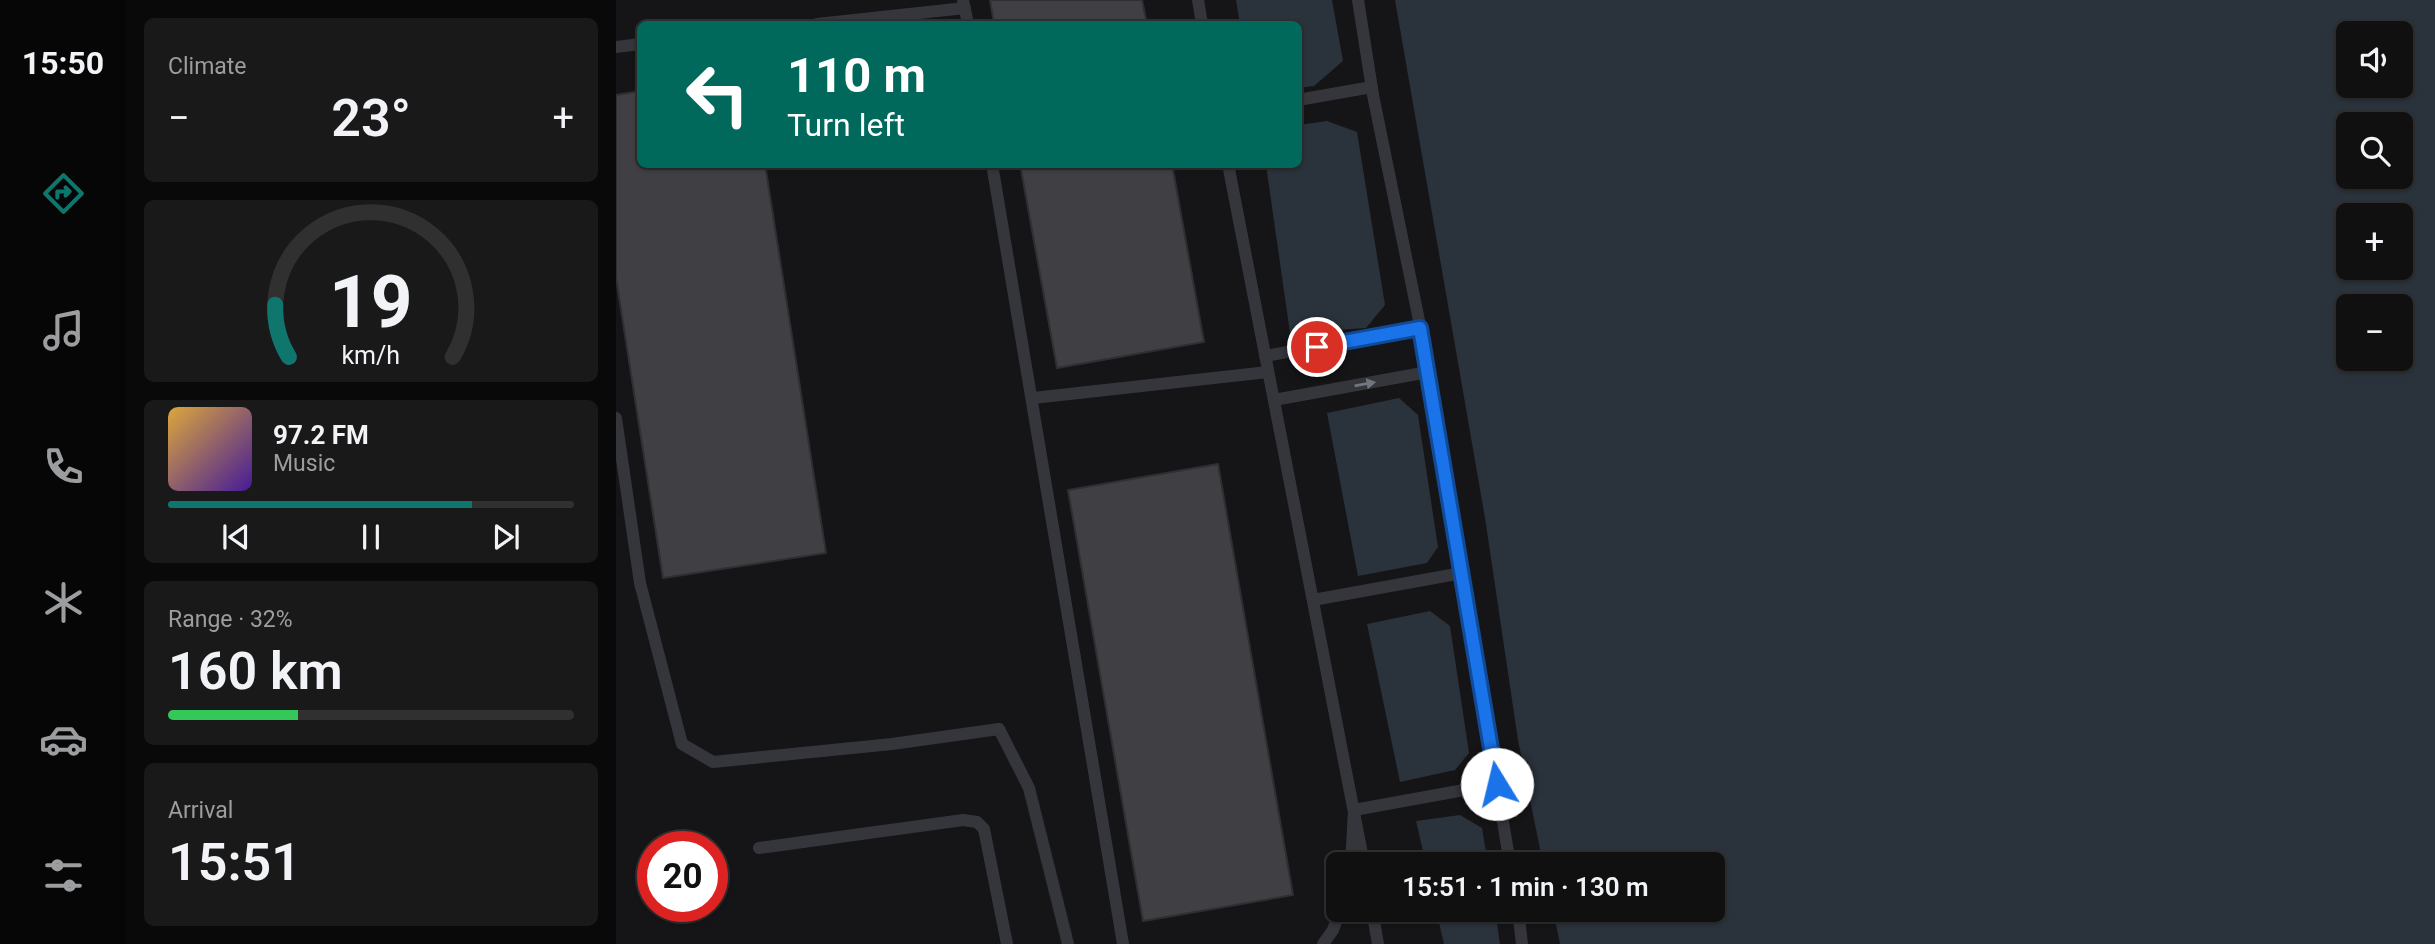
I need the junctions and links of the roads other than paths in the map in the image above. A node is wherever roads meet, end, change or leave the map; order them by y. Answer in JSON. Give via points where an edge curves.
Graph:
{"nodes":[{"id":1,"x":1198,"y":0,"type":"edge"},
{"id":2,"x":1358,"y":0,"type":"edge"},
{"id":3,"x":964,"y":4,"type":"edge"},
{"id":4,"x":839,"y":21,"type":"edge"},
{"id":5,"x":1202,"y":21,"type":"edge"},
{"id":6,"x":637,"y":44,"type":"edge"},
{"id":7,"x":616,"y":47,"type":"edge"},
{"id":8,"x":1372,"y":87,"type":"junction"},
{"id":9,"x":1302,"y":99,"type":"edge"},
{"id":10,"x":993,"y":168,"type":"edge"},
{"id":11,"x":1229,"y":168,"type":"edge"},
{"id":12,"x":1420,"y":328,"type":"junction"},
{"id":13,"x":1265,"y":356,"type":"junction"},
{"id":14,"x":1268,"y":372,"type":"junction"},
{"id":15,"x":1428,"y":372,"type":"junction"},
{"id":16,"x":1033,"y":398,"type":"junction"},
{"id":17,"x":1274,"y":400,"type":"junction"},
{"id":18,"x":616,"y":418,"type":"edge"},
{"id":19,"x":1462,"y":573,"type":"junction"},
{"id":20,"x":1313,"y":600,"type":"junction"},
{"id":21,"x":1497,"y":784,"type":"junction"},
{"id":22,"x":1354,"y":810,"type":"junction"},
{"id":23,"x":759,"y":848,"type":"dead end"},
{"id":24,"x":1352,"y":852,"type":"edge"},
{"id":25,"x":1362,"y":852,"type":"edge"},
{"id":26,"x":1508,"y":852,"type":"edge"},
{"id":27,"x":1336,"y":922,"type":"edge"},
{"id":28,"x":1374,"y":922,"type":"edge"},
{"id":29,"x":1519,"y":922,"type":"edge"},
{"id":30,"x":1007,"y":944,"type":"edge"},
{"id":31,"x":1068,"y":944,"type":"edge"},
{"id":32,"x":1123,"y":944,"type":"edge"},
{"id":33,"x":1323,"y":944,"type":"edge"},
{"id":34,"x":1378,"y":944,"type":"edge"},
{"id":35,"x":1522,"y":944,"type":"edge"}],
"edges":[{"from":1,"to":5,"type":"lane"},
{"from":2,"to":8,"type":"lane"},
{"from":3,"to":4,"type":"lane"},
{"from":6,"to":7,"type":"lane"},
{"from":8,"to":9,"type":"lane"},
{"from":8,"to":12,"type":"lane"},
{"from":10,"to":16,"type":"lane"},
{"from":11,"to":13,"type":"lane"},
{"from":12,"to":13,"type":"lane"},
{"from":12,"to":15,"type":"lane"},
{"from":13,"to":14,"type":"lane"},
{"from":14,"to":16,"type":"lane"},
{"from":14,"to":17,"type":"lane"},
{"from":17,"to":15,"type":"lane","one_way":true},
{"from":15,"to":19,"type":"lane"},
{"from":16,"to":32,"type":"lane"},
{"from":17,"to":20,"type":"lane"},
{"from":18,"to":31,"type":"lane","via":[[640,583],[682,744],[713,762],[999,729],[1029,788]]},
{"from":19,"to":20,"type":"lane"},
{"from":19,"to":21,"type":"lane"},
{"from":20,"to":22,"type":"lane"},
{"from":21,"to":22,"type":"lane"},
{"from":21,"to":26,"type":"lane"},
{"from":22,"to":24,"type":"lane"},
{"from":22,"to":25,"type":"lane"},
{"from":23,"to":30,"type":"lane","via":[[964,820],[977,822],[984,829]]},
{"from":27,"to":33,"type":"lane"},
{"from":28,"to":34,"type":"lane"},
{"from":29,"to":35,"type":"lane"}]}
